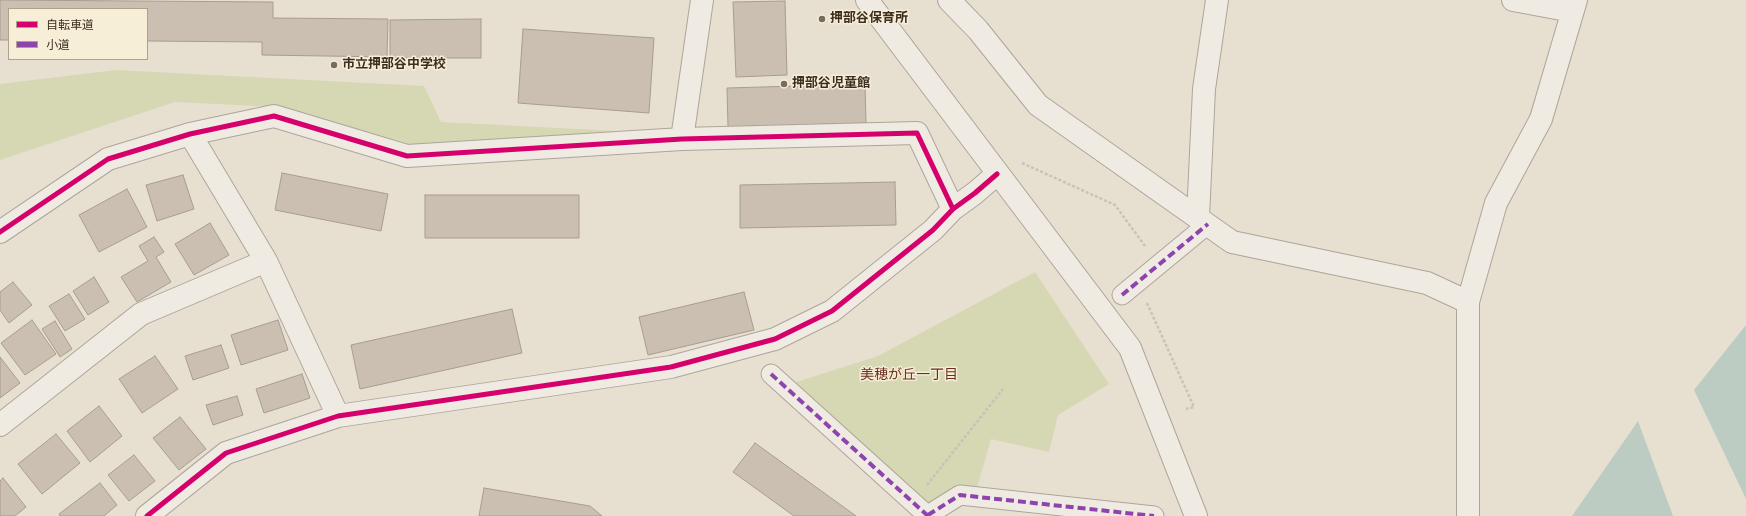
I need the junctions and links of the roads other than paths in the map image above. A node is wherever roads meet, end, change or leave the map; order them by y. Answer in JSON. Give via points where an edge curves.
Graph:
{"nodes":[{"id":1,"x":702,"y":0,"type":"edge"},
{"id":2,"x":868,"y":0,"type":"edge"},
{"id":3,"x":949,"y":0,"type":"edge"},
{"id":4,"x":1217,"y":0,"type":"edge"},
{"id":5,"x":1513,"y":0,"type":"edge"},
{"id":6,"x":1574,"y":6,"type":"edge"},
{"id":7,"x":190,"y":134,"type":"junction"},
{"id":8,"x":682,"y":140,"type":"junction"},
{"id":9,"x":997,"y":174,"type":"junction"},
{"id":10,"x":953,"y":209,"type":"junction"},
{"id":11,"x":1203,"y":221,"type":"junction"},
{"id":12,"x":0,"y":232,"type":"edge"},
{"id":13,"x":266,"y":261,"type":"junction"},
{"id":14,"x":1122,"y":295,"type":"dead end"},
{"id":15,"x":1468,"y":302,"type":"junction"},
{"id":16,"x":771,"y":374,"type":"dead end"},
{"id":17,"x":338,"y":416,"type":"junction"},
{"id":18,"x":0,"y":425,"type":"edge"},
{"id":19,"x":147,"y":516,"type":"edge"},
{"id":20,"x":928,"y":516,"type":"edge"},
{"id":21,"x":1154,"y":516,"type":"edge"},
{"id":22,"x":1196,"y":516,"type":"edge"},
{"id":23,"x":1468,"y":516,"type":"edge"}],
"edges":[{"from":1,"to":8,"type":"street"},
{"from":2,"to":9,"type":"street"},
{"from":3,"to":11,"type":"street","via":[[978,30],[1038,105]]},
{"from":4,"to":11,"type":"street","via":[[1204,89]]},
{"from":5,"to":6,"type":"street"},
{"from":6,"to":15,"type":"street","via":[[1541,119],[1496,203]]},
{"from":7,"to":8,"type":"street","via":[[274,116],[407,156]]},
{"from":7,"to":12,"type":"street","via":[[108,159]]},
{"from":7,"to":13,"type":"street"},
{"from":8,"to":10,"type":"street","via":[[917,133]]},
{"from":9,"to":10,"type":"street"},
{"from":9,"to":22,"type":"street","via":[[1130,348]]},
{"from":10,"to":17,"type":"street","via":[[933,230],[832,311],[775,339],[671,367]]},
{"from":11,"to":14,"type":"street","via":[[1159,264]]},
{"from":11,"to":15,"type":"street","via":[[1232,242],[1427,283]]},
{"from":13,"to":17,"type":"street"},
{"from":13,"to":18,"type":"street","via":[[141,314]]},
{"from":15,"to":23,"type":"street"},
{"from":16,"to":20,"type":"street"},
{"from":17,"to":19,"type":"street","via":[[226,453]]},
{"from":20,"to":21,"type":"street","via":[[960,495]]}]}
